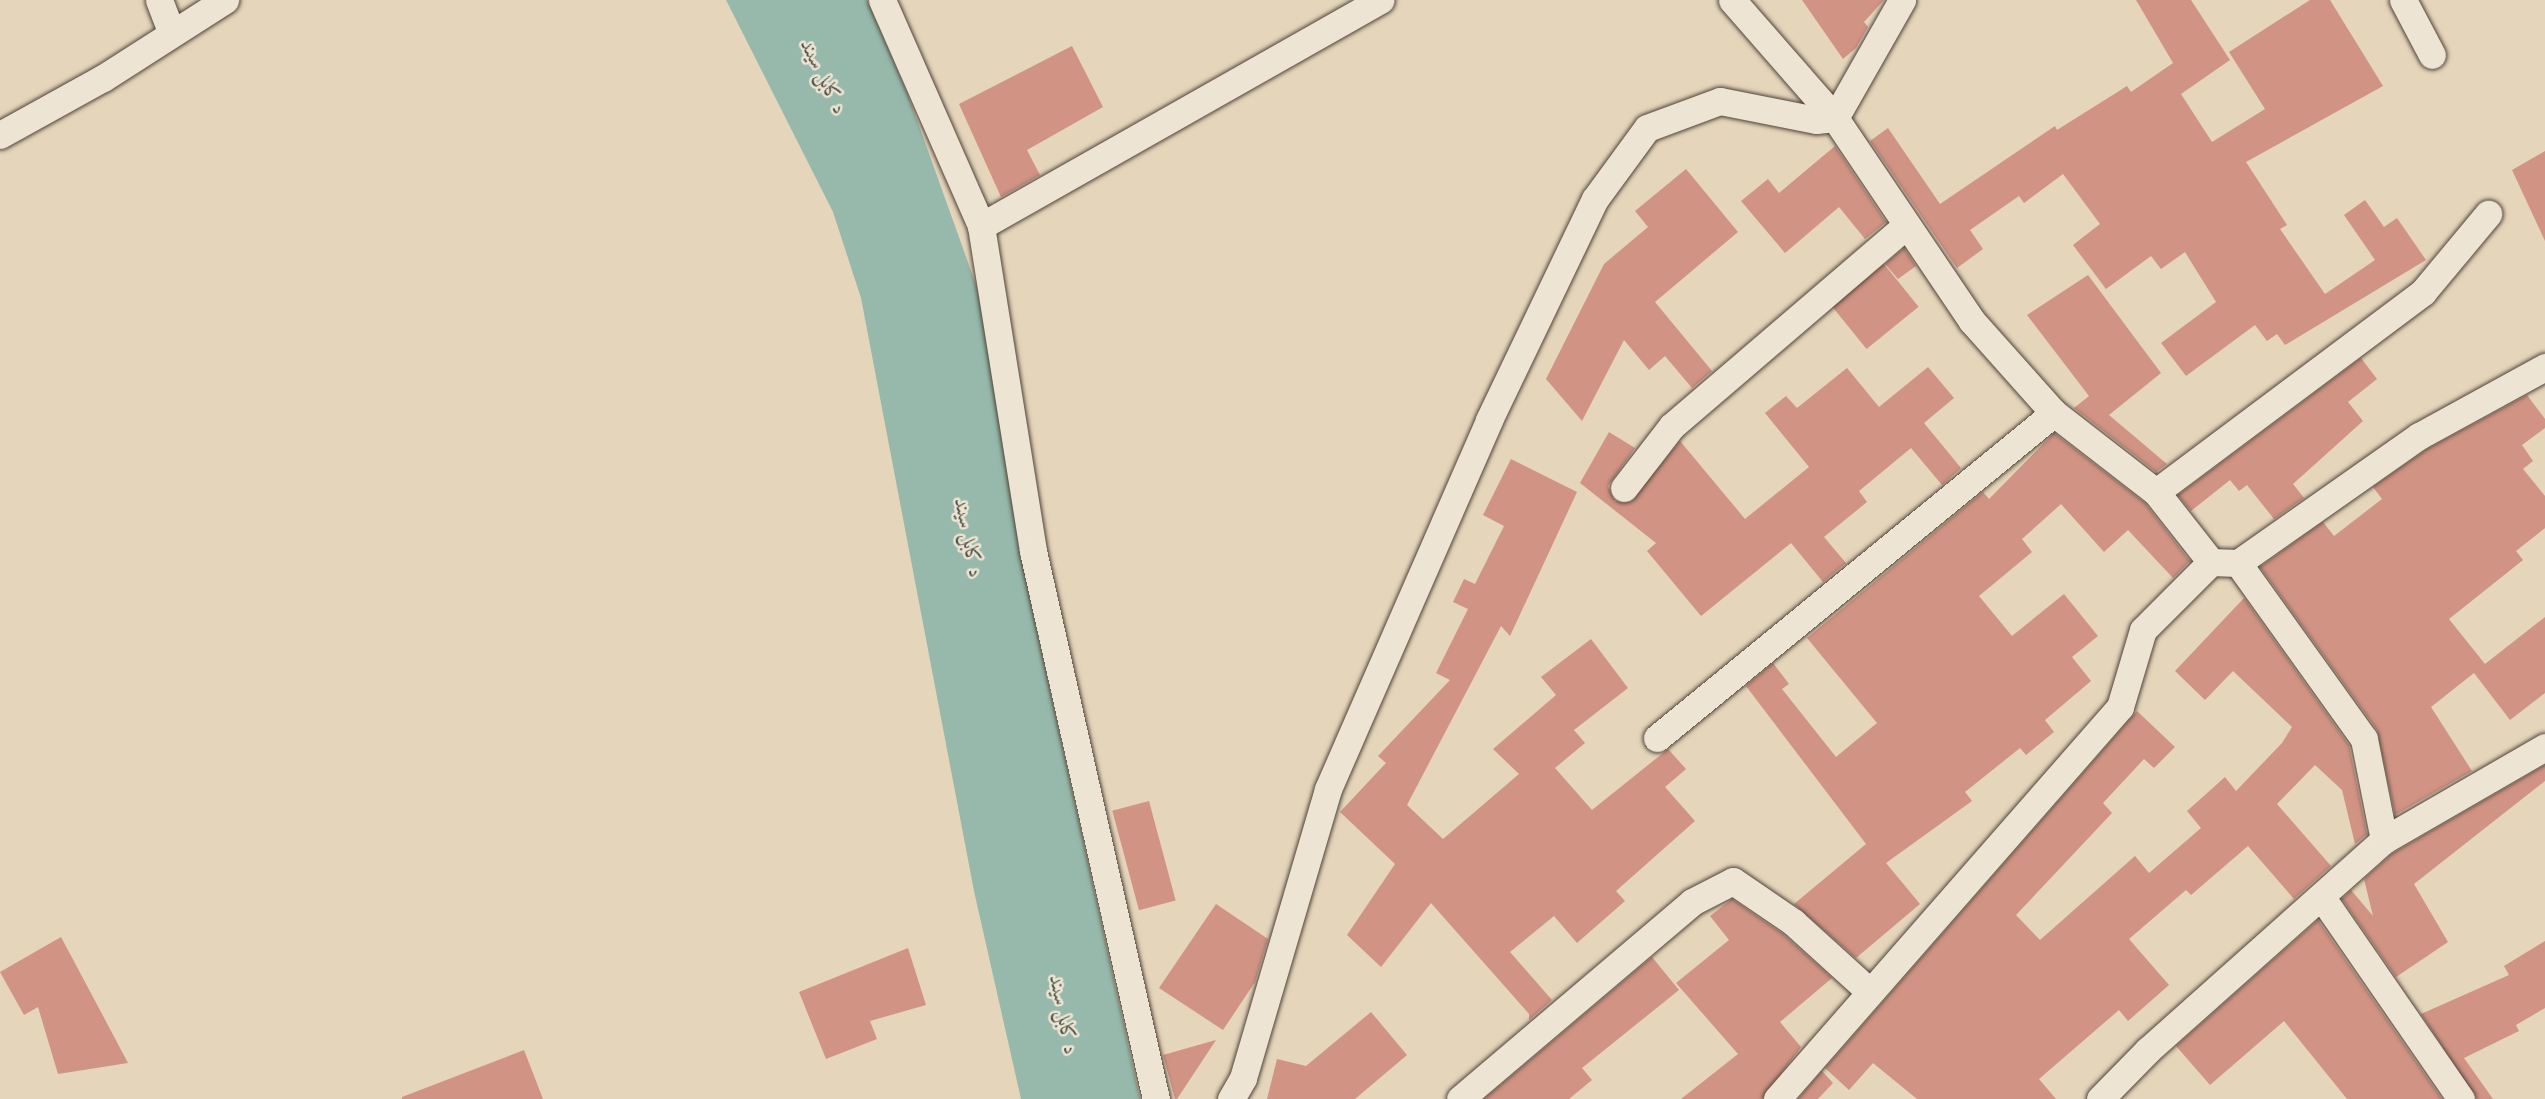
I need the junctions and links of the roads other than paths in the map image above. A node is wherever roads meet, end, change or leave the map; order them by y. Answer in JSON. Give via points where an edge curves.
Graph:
{"nodes":[{"id":1,"x":159,"y":0,"type":"edge"},
{"id":2,"x":225,"y":0,"type":"edge"},
{"id":3,"x":882,"y":0,"type":"edge"},
{"id":4,"x":1380,"y":0,"type":"edge"},
{"id":5,"x":1732,"y":0,"type":"edge"},
{"id":6,"x":1902,"y":0,"type":"edge"},
{"id":7,"x":2403,"y":0,"type":"edge"},
{"id":8,"x":171,"y":32,"type":"junction"},
{"id":9,"x":2432,"y":55,"type":"dead end"},
{"id":10,"x":1835,"y":118,"type":"junction"},
{"id":11,"x":0,"y":135,"type":"edge"},
{"id":12,"x":2488,"y":214,"type":"dead end"},
{"id":13,"x":981,"y":226,"type":"junction"},
{"id":14,"x":1905,"y":226,"type":"junction"},
{"id":15,"x":2545,"y":367,"type":"edge"},
{"id":16,"x":2054,"y":413,"type":"junction"},
{"id":17,"x":1624,"y":488,"type":"dead end"},
{"id":18,"x":2156,"y":492,"type":"junction"},
{"id":19,"x":2211,"y":562,"type":"junction"},
{"id":20,"x":2238,"y":563,"type":"junction"},
{"id":21,"x":1657,"y":738,"type":"dead end"},
{"id":22,"x":2545,"y":747,"type":"edge"},
{"id":23,"x":2384,"y":840,"type":"junction"},
{"id":24,"x":2323,"y":899,"type":"junction"},
{"id":25,"x":1869,"y":991,"type":"junction"},
{"id":26,"x":1156,"y":1099,"type":"edge"},
{"id":27,"x":1231,"y":1099,"type":"edge"},
{"id":28,"x":1460,"y":1099,"type":"edge"},
{"id":29,"x":1777,"y":1099,"type":"edge"},
{"id":30,"x":2100,"y":1099,"type":"edge"},
{"id":31,"x":2461,"y":1099,"type":"edge"}],
"edges":[{"from":1,"to":8,"type":"street"},
{"from":2,"to":8,"type":"street"},
{"from":3,"to":13,"type":"street"},
{"from":4,"to":13,"type":"street"},
{"from":5,"to":10,"type":"street"},
{"from":6,"to":10,"type":"street"},
{"from":7,"to":9,"type":"street"},
{"from":8,"to":11,"type":"street","via":[[104,78]]},
{"from":10,"to":14,"type":"street"},
{"from":10,"to":27,"type":"street","via":[[1806,119],[1720,101],[1647,128],[1595,200],[1489,420],[1328,789],[1243,1078]]},
{"from":12,"to":18,"type":"street","via":[[2423,292]]},
{"from":13,"to":26,"type":"street","via":[[1033,551]]},
{"from":14,"to":16,"type":"street","via":[[1972,321]]},
{"from":14,"to":17,"type":"street","via":[[1672,426]]},
{"from":15,"to":20,"type":"street","via":[[2419,436]]},
{"from":16,"to":18,"type":"street"},
{"from":16,"to":21,"type":"street"},
{"from":18,"to":19,"type":"street"},
{"from":19,"to":20,"type":"street"},
{"from":19,"to":25,"type":"street","via":[[2143,630],[2120,706]]},
{"from":20,"to":23,"type":"street","via":[[2364,739]]},
{"from":22,"to":23,"type":"street"},
{"from":23,"to":24,"type":"street"},
{"from":24,"to":30,"type":"street","via":[[2148,1050]]},
{"from":24,"to":31,"type":"street"},
{"from":25,"to":28,"type":"street","via":[[1793,922],[1733,880],[1692,902]]},
{"from":25,"to":29,"type":"street"}]}
